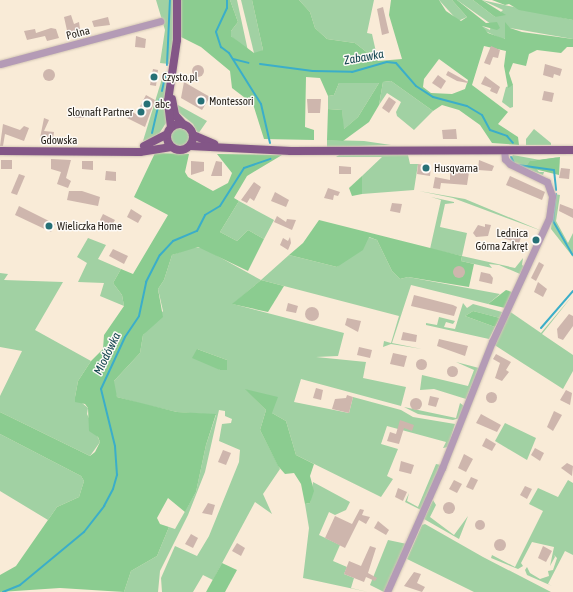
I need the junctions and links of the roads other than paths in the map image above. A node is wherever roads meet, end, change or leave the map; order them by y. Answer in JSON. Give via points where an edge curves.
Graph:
{"nodes":[{"id":1,"x":177,"y":0,"type":"edge"},
{"id":2,"x":160,"y":21,"type":"dead end"},
{"id":3,"x":0,"y":64,"type":"edge"},
{"id":4,"x":171,"y":86,"type":"junction"},
{"id":5,"x":184,"y":125,"type":"junction"},
{"id":6,"x":171,"y":127,"type":"junction"},
{"id":7,"x":166,"y":135,"type":"junction"},
{"id":8,"x":193,"y":135,"type":"junction"},
{"id":9,"x":190,"y":146,"type":"junction"},
{"id":10,"x":170,"y":147,"type":"junction"},
{"id":11,"x":230,"y":149,"type":"junction"},
{"id":12,"x":0,"y":150,"type":"edge"},
{"id":13,"x":504,"y":150,"type":"junction"},
{"id":14,"x":573,"y":150,"type":"edge"},
{"id":15,"x":118,"y":151,"type":"junction"},
{"id":16,"x":387,"y":592,"type":"edge"}],
"edges":[{"from":1,"to":4,"type":"main road","via":[[177,40]]},
{"from":2,"to":3,"type":"street","name":"Polna"},
{"from":4,"to":5,"type":"main road","via":[[175,115]]},
{"from":4,"to":6,"type":"main road","via":[[168,101]]},
{"from":5,"to":6,"type":"main road"},
{"from":5,"to":8,"type":"main road"},
{"from":6,"to":7,"type":"main road"},
{"from":7,"to":10,"type":"main road"},
{"from":7,"to":15,"type":"main road","name":"Gdowska","via":[[145,146]]},
{"from":8,"to":9,"type":"main road"},
{"from":8,"to":11,"type":"main road"},
{"from":9,"to":10,"type":"main road","via":[[178,151]]},
{"from":9,"to":11,"type":"main road"},
{"from":10,"to":15,"type":"main road","name":"Gdowska","via":[[140,152]]},
{"from":11,"to":13,"type":"main road"},
{"from":12,"to":15,"type":"main road","name":"Gdowska"},
{"from":13,"to":14,"type":"main road"},
{"from":13,"to":16,"type":"street","via":[[505,159],[510,164],[547,182],[552,196],[549,218],[492,342],[442,468]]}]}
